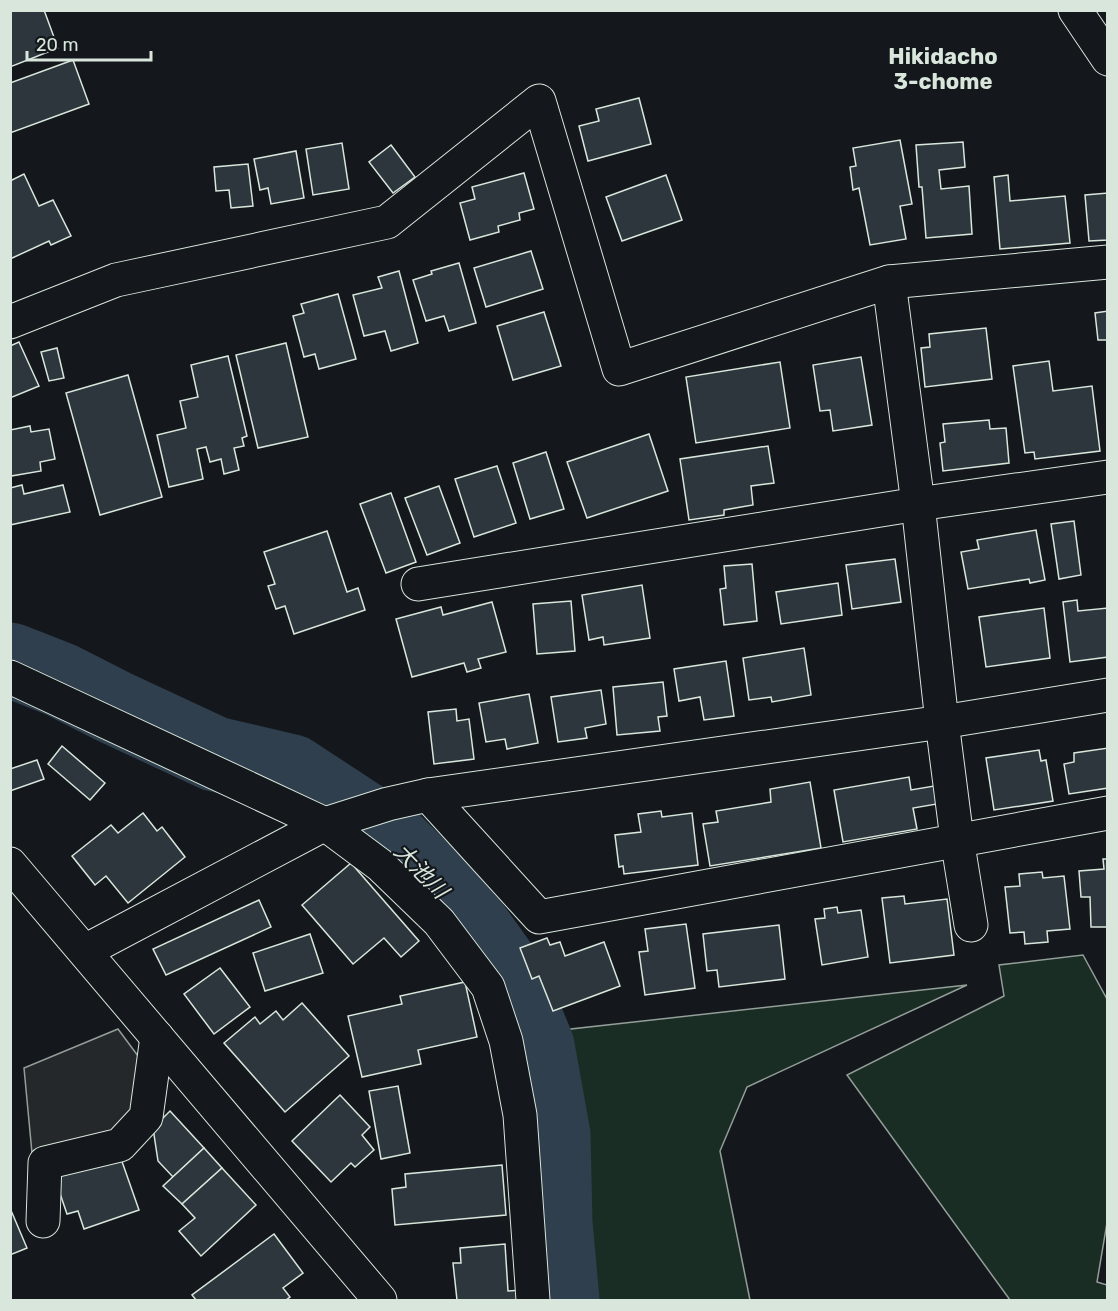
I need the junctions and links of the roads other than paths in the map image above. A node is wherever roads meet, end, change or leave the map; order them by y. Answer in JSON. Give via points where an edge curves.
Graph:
{"nodes":[{"id":1,"x":1075,"y":10,"type":"edge"},
{"id":2,"x":1107,"y":59,"type":"edge"},
{"id":3,"x":1107,"y":262,"type":"edge"},
{"id":4,"x":889,"y":282,"type":"junction"},
{"id":5,"x":10,"y":322,"type":"edge"},
{"id":6,"x":1107,"y":477,"type":"edge"},
{"id":7,"x":918,"y":504,"type":"junction"},
{"id":8,"x":418,"y":584,"type":"dead end"},
{"id":9,"x":10,"y":677,"type":"edge"},
{"id":10,"x":1107,"y":695,"type":"edge"},
{"id":11,"x":942,"y":722,"type":"junction"},
{"id":12,"x":428,"y":795,"type":"junction"},
{"id":13,"x":1107,"y":813,"type":"edge"},
{"id":14,"x":326,"y":824,"type":"junction"},
{"id":15,"x":957,"y":839,"type":"junction"},
{"id":16,"x":10,"y":864,"type":"edge"},
{"id":17,"x":971,"y":925,"type":"dead end"},
{"id":18,"x":85,"y":951,"type":"junction"},
{"id":19,"x":157,"y":1037,"type":"junction"},
{"id":20,"x":43,"y":1221,"type":"dead end"},
{"id":21,"x":380,"y":1300,"type":"edge"},
{"id":22,"x":533,"y":1300,"type":"edge"}],
"edges":[{"from":1,"to":2,"type":"street"},
{"from":3,"to":4,"type":"street"},
{"from":4,"to":5,"type":"street","via":[[619,369],[539,101],[387,222],[116,280]]},
{"from":4,"to":7,"type":"street"},
{"from":6,"to":7,"type":"street"},
{"from":7,"to":8,"type":"street"},
{"from":7,"to":11,"type":"street"},
{"from":9,"to":14,"type":"street"},
{"from":10,"to":11,"type":"street"},
{"from":11,"to":12,"type":"street"},
{"from":11,"to":15,"type":"street"},
{"from":12,"to":14,"type":"street"},
{"from":12,"to":15,"type":"street","via":[[539,917]]},
{"from":13,"to":15,"type":"street"},
{"from":14,"to":18,"type":"street"},
{"from":14,"to":22,"type":"street","via":[[380,865],[439,922],[488,987],[506,1041],[520,1115]]},
{"from":15,"to":17,"type":"street"},
{"from":16,"to":18,"type":"street"},
{"from":18,"to":19,"type":"street"},
{"from":19,"to":20,"type":"street","via":[[146,1117],[120,1145],[45,1163]]},
{"from":19,"to":21,"type":"street"}]}
